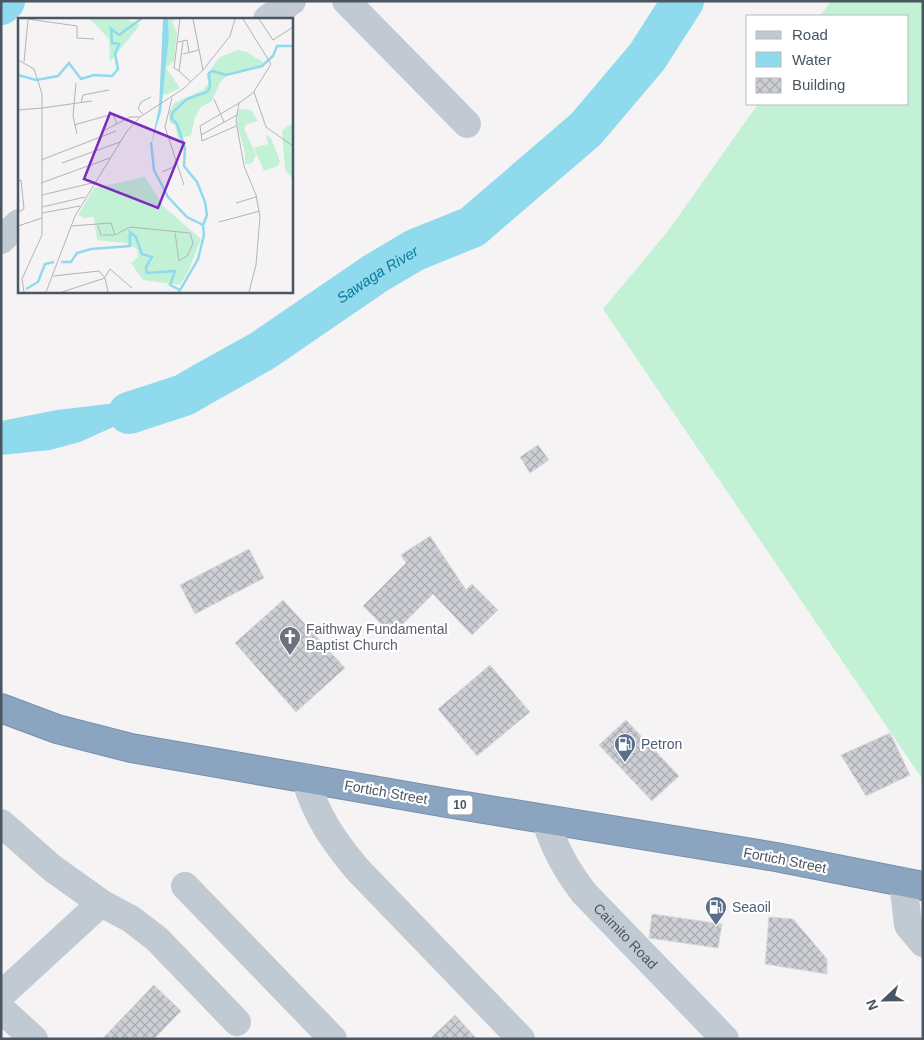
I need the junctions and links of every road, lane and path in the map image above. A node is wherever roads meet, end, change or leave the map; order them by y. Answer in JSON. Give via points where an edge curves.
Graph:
{"nodes":[{"id":1,"x":292,"y":1,"type":"edge"},
{"id":2,"x":346,"y":1,"type":"edge"},
{"id":3,"x":268,"y":18,"type":"edge"},
{"id":4,"x":467,"y":124,"type":"dead end"},
{"id":5,"x":18,"y":224,"type":"edge"},
{"id":6,"x":1,"y":240,"type":"edge"},
{"id":7,"x":1,"y":708,"type":"edge"},
{"id":8,"x":305,"y":778,"type":"junction"},
{"id":9,"x":545,"y":819,"type":"junction"},
{"id":10,"x":1,"y":823,"type":"edge"},
{"id":11,"x":913,"y":884,"type":"edge"},
{"id":12,"x":185,"y":886,"type":"dead end"},
{"id":13,"x":101,"y":903,"type":"junction"},
{"id":14,"x":923,"y":943,"type":"edge"},
{"id":15,"x":1,"y":995,"type":"edge"},
{"id":16,"x":1,"y":1009,"type":"edge"},
{"id":17,"x":237,"y":1022,"type":"dead end"},
{"id":18,"x":34,"y":1039,"type":"edge"},
{"id":19,"x":333,"y":1039,"type":"edge"},
{"id":20,"x":521,"y":1039,"type":"edge"},
{"id":21,"x":725,"y":1039,"type":"edge"}],
"edges":[{"from":1,"to":3,"type":"street"},
{"from":2,"to":4,"type":"street"},
{"from":5,"to":6,"type":"street"},
{"from":7,"to":8,"type":"highway","name":"Fortich Street","number":"10","via":[[57,729],[131,748]]},
{"from":8,"to":9,"type":"highway","name":"Fortich Street","number":"10"},
{"from":8,"to":20,"type":"street","via":[[323,824],[338,846]]},
{"from":9,"to":11,"type":"highway","name":"Fortich Street","number":"10","via":[[776,857]]},
{"from":9,"to":21,"type":"street","name":"Caimito Road","via":[[567,870],[584,893]]},
{"from":10,"to":13,"type":"street","via":[[52,868]]},
{"from":11,"to":14,"type":"street","via":[[908,925]]},
{"from":12,"to":19,"type":"street"},
{"from":13,"to":15,"type":"street"},
{"from":13,"to":17,"type":"street","via":[[131,919],[157,939]]},
{"from":16,"to":18,"type":"street"}]}
